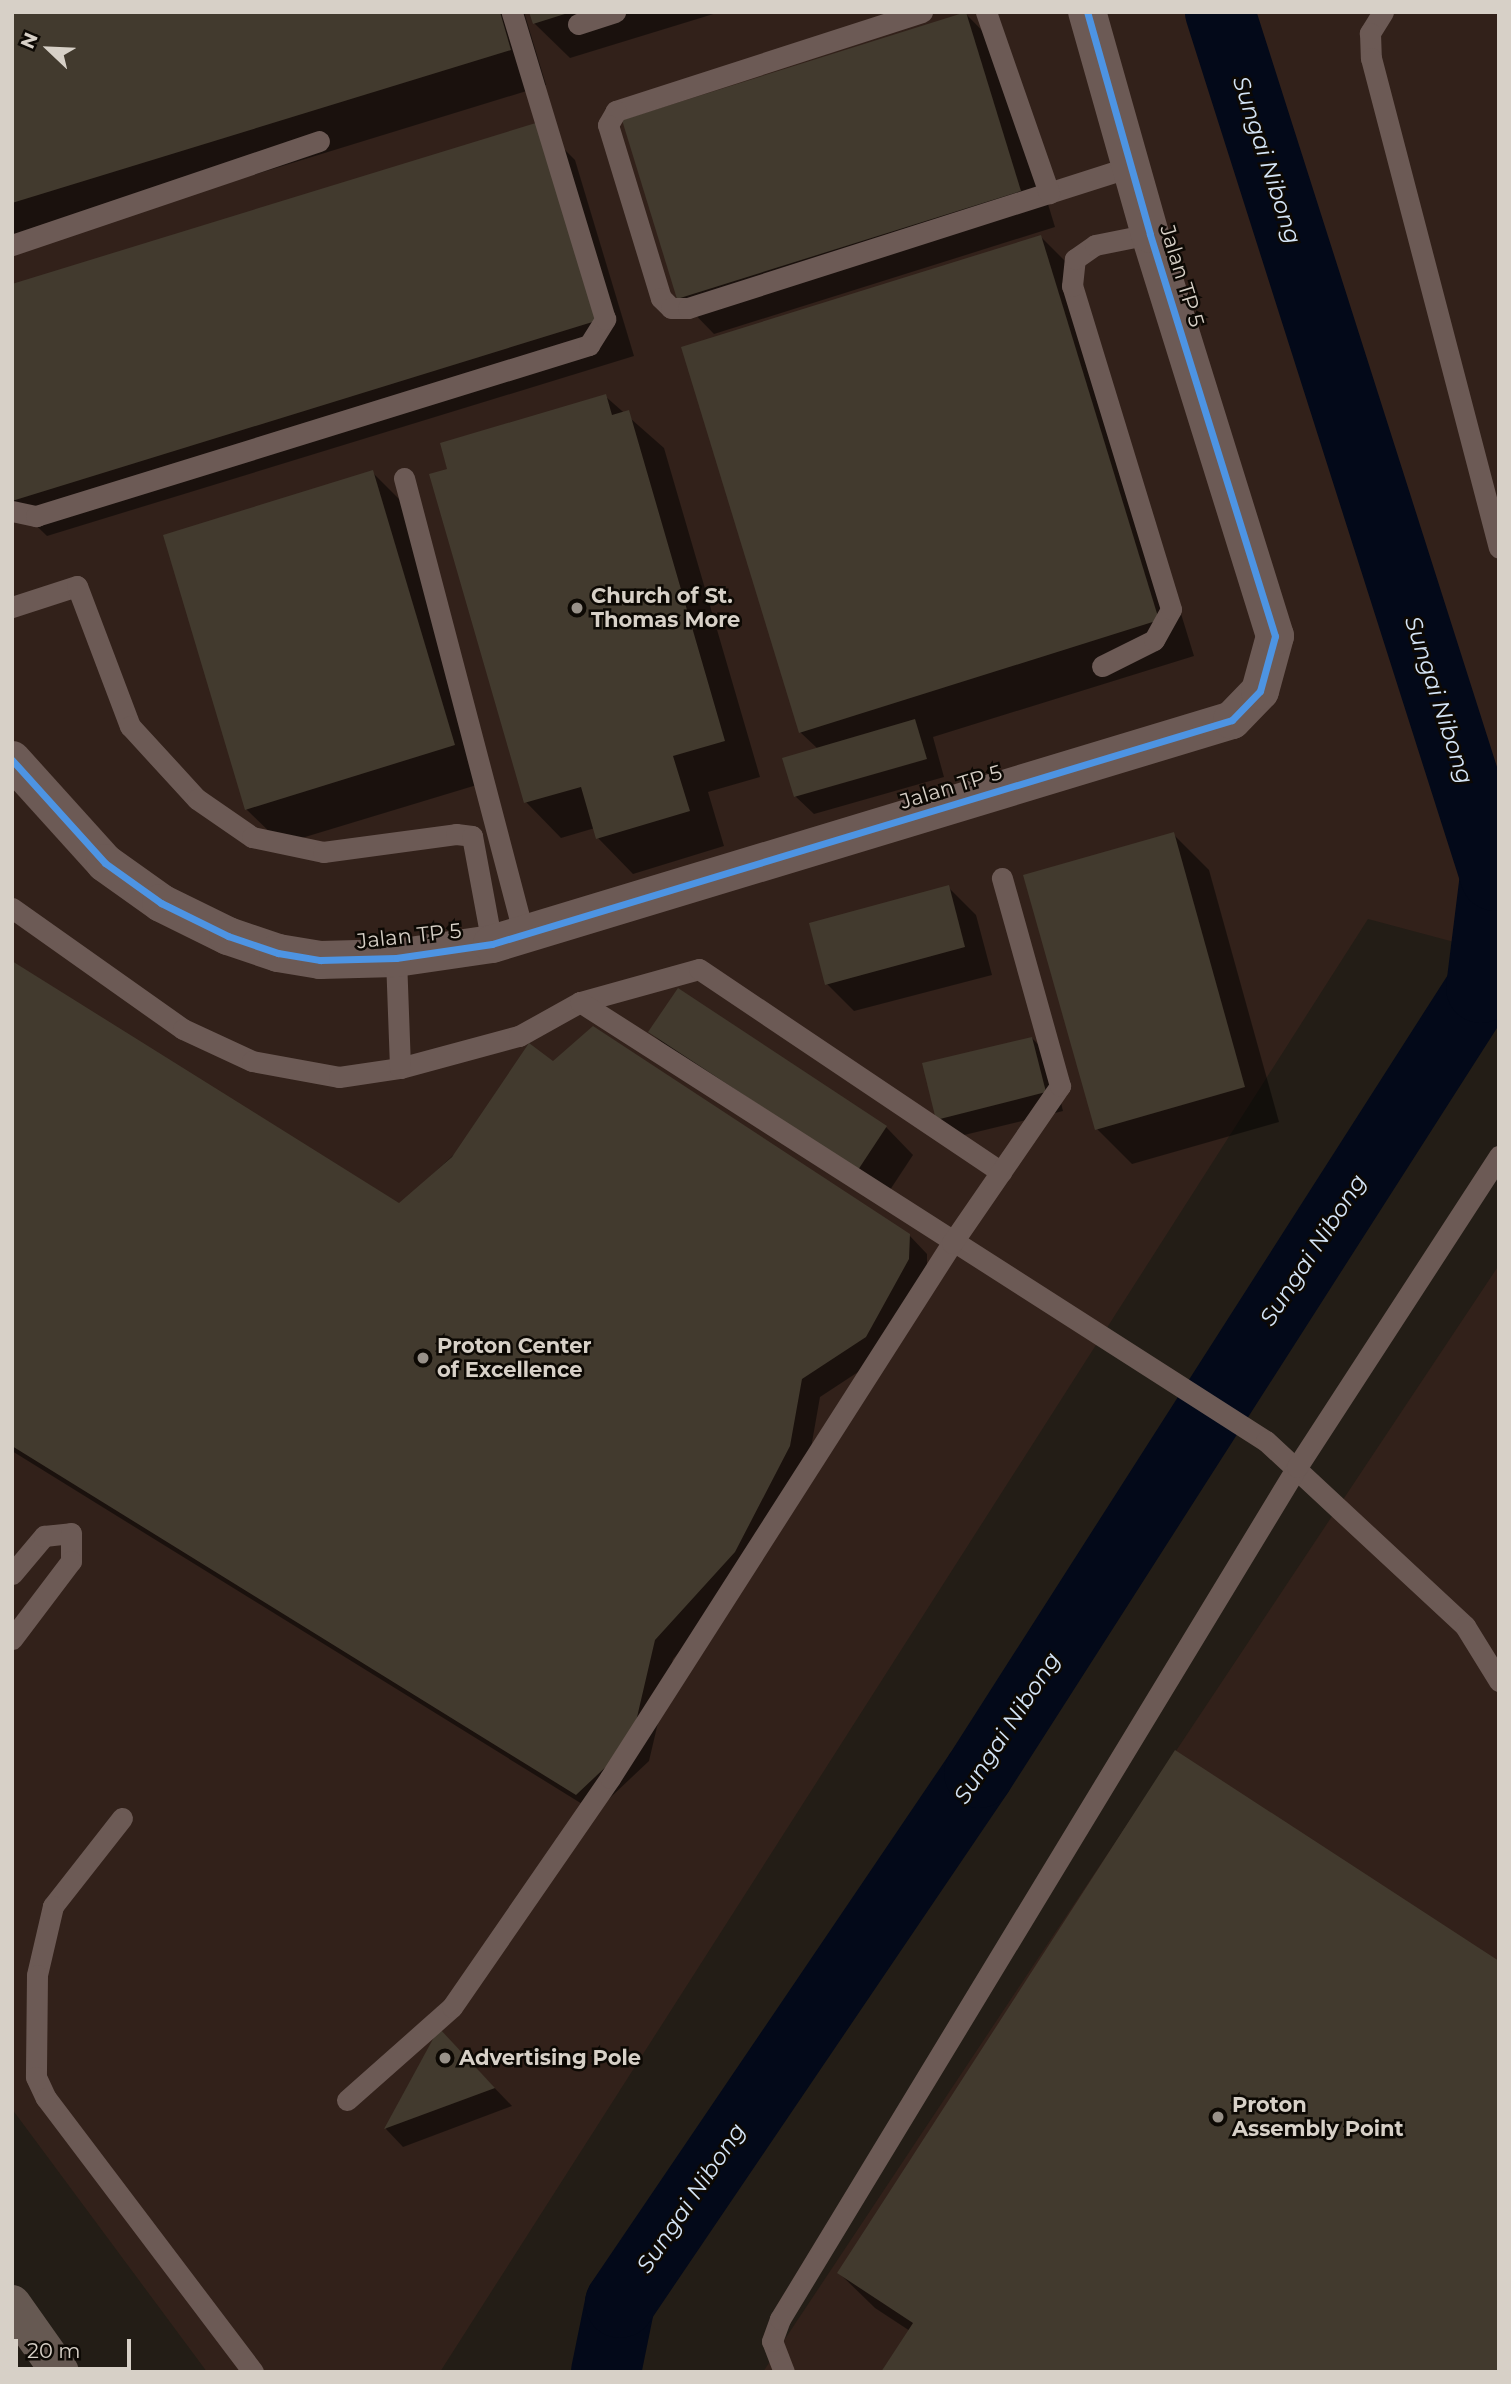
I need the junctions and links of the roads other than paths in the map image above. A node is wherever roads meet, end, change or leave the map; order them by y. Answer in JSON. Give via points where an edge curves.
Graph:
{"nodes":[{"id":1,"x":512,"y":12,"type":"edge"},
{"id":2,"x":615,"y":12,"type":"edge"},
{"id":3,"x":922,"y":12,"type":"edge"},
{"id":4,"x":986,"y":12,"type":"edge"},
{"id":5,"x":1087,"y":12,"type":"edge"},
{"id":6,"x":1383,"y":12,"type":"edge"},
{"id":7,"x":578,"y":24,"type":"dead end"},
{"id":8,"x":319,"y":141,"type":"dead end"},
{"id":9,"x":1131,"y":167,"type":"junction"},
{"id":10,"x":1049,"y":193,"type":"junction"},
{"id":11,"x":1150,"y":234,"type":"junction"},
{"id":12,"x":12,"y":245,"type":"edge"},
{"id":13,"x":404,"y":478,"type":"dead end"},
{"id":14,"x":12,"y":510,"type":"edge"},
{"id":15,"x":1499,"y":548,"type":"edge"},
{"id":16,"x":12,"y":607,"type":"edge"},
{"id":17,"x":1102,"y":666,"type":"dead end"},
{"id":18,"x":12,"y":760,"type":"edge"},
{"id":19,"x":1002,"y":878,"type":"dead end"},
{"id":20,"x":12,"y":908,"type":"edge"},
{"id":21,"x":508,"y":939,"type":"junction"},
{"id":22,"x":396,"y":958,"type":"junction"},
{"id":23,"x":580,"y":1002,"type":"junction"},
{"id":24,"x":400,"y":1068,"type":"junction"},
{"id":25,"x":1499,"y":1156,"type":"edge"},
{"id":26,"x":1001,"y":1172,"type":"junction"},
{"id":27,"x":952,"y":1243,"type":"junction"},
{"id":28,"x":1297,"y":1467,"type":"junction"},
{"id":29,"x":12,"y":1574,"type":"edge"},
{"id":30,"x":12,"y":1639,"type":"edge"},
{"id":31,"x":1499,"y":1681,"type":"edge"},
{"id":32,"x":122,"y":1818,"type":"dead end"},
{"id":33,"x":347,"y":2099,"type":"dead end"},
{"id":34,"x":12,"y":2304,"type":"edge"},
{"id":35,"x":60,"y":2372,"type":"edge"},
{"id":36,"x":253,"y":2372,"type":"edge"},
{"id":37,"x":784,"y":2372,"type":"edge"}],
"edges":[{"from":1,"to":14,"type":"lane","via":[[605,319],[589,345],[36,516]]},
{"from":2,"to":7,"type":"lane"},
{"from":3,"to":10,"type":"lane","via":[[616,111],[608,125],[661,298],[671,308],[688,308]]},
{"from":4,"to":10,"type":"lane"},
{"from":5,"to":9,"type":"street","name":"Jalan TP 5"},
{"from":6,"to":15,"type":"lane","via":[[1370,33],[1371,58]]},
{"from":8,"to":12,"type":"lane"},
{"from":9,"to":10,"type":"lane"},
{"from":9,"to":11,"type":"street","name":"Jalan TP 5"},
{"from":11,"to":17,"type":"lane","via":[[1095,245],[1075,259],[1072,286],[1171,609],[1154,640]]},
{"from":11,"to":21,"type":"street","name":"Jalan TP 5","via":[[1275,636],[1259,691],[1232,720]]},
{"from":13,"to":21,"type":"lane"},
{"from":16,"to":21,"type":"lane","via":[[78,586],[130,726],[197,799],[252,837],[323,852],[456,834],[472,836]]},
{"from":18,"to":22,"type":"street","name":"Jalan TP 5","via":[[106,863],[161,903],[228,936],[278,953],[320,960]]},
{"from":19,"to":26,"type":"lane","via":[[1060,1086]]},
{"from":20,"to":24,"type":"lane","via":[[183,1029],[252,1061],[339,1077]]},
{"from":21,"to":22,"type":"street","name":"Jalan TP 5"},
{"from":22,"to":24,"type":"lane"},
{"from":23,"to":24,"type":"lane","via":[[519,1035]]},
{"from":23,"to":26,"type":"lane","via":[[699,969]]},
{"from":23,"to":27,"type":"lane"},
{"from":25,"to":28,"type":"lane"},
{"from":26,"to":27,"type":"lane"},
{"from":27,"to":28,"type":"lane","via":[[1266,1441]]},
{"from":27,"to":33,"type":"lane","via":[[610,1778],[452,2007]]},
{"from":28,"to":31,"type":"lane","via":[[1465,1626]]},
{"from":28,"to":37,"type":"lane","via":[[780,2319],[772,2341]]},
{"from":29,"to":30,"type":"lane","via":[[44,1536],[71,1533],[71,1561]]},
{"from":32,"to":36,"type":"lane","via":[[53,1906],[37,1975],[36,2077],[46,2098]]},
{"from":34,"to":35,"type":"highway"}]}
